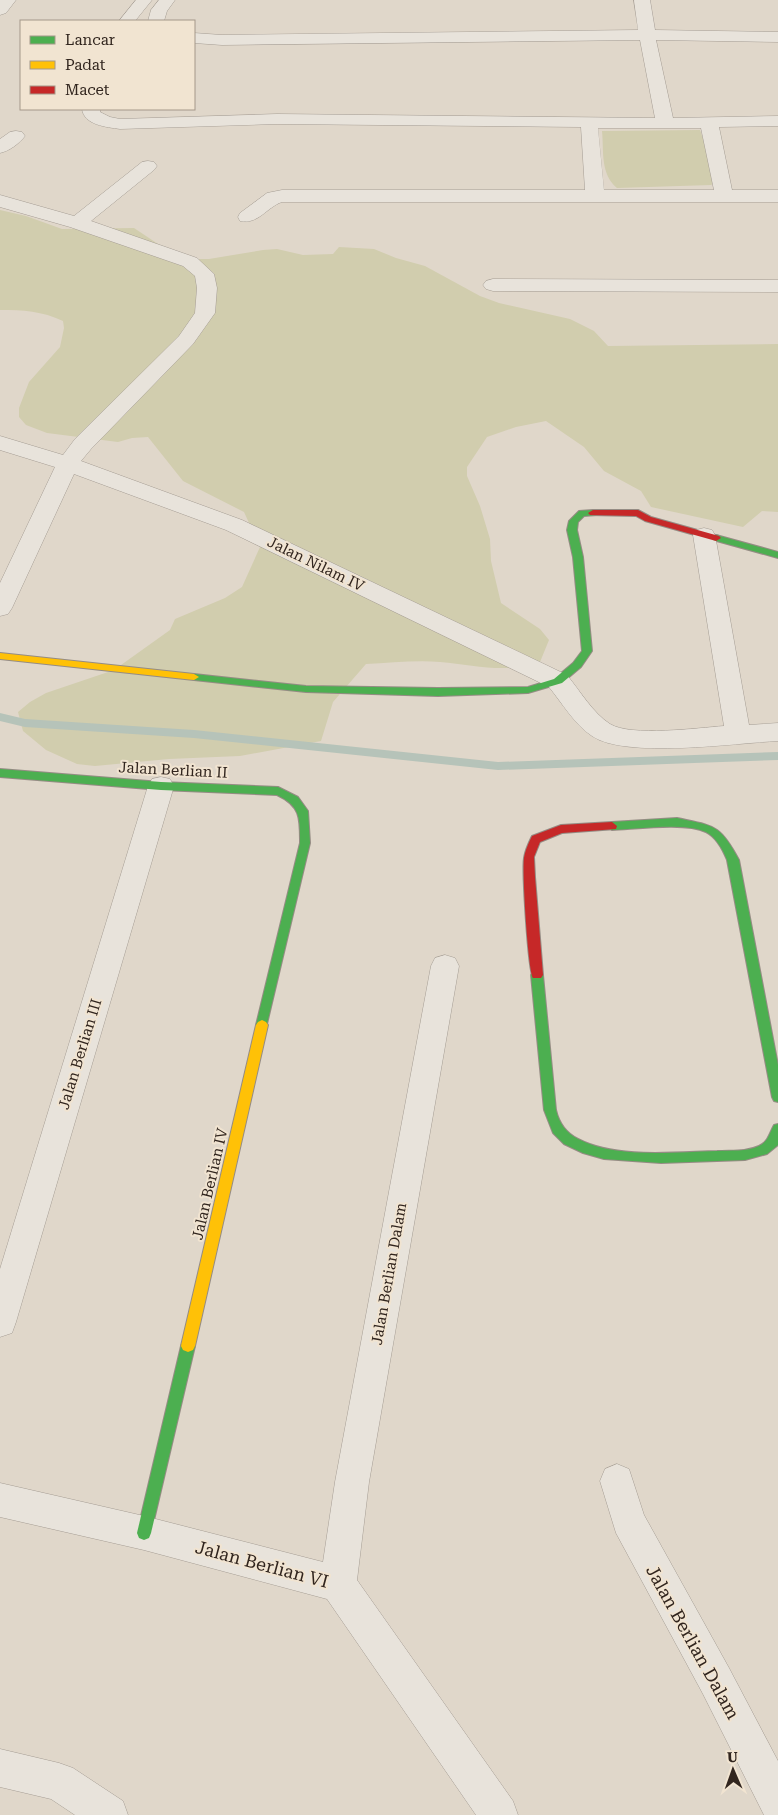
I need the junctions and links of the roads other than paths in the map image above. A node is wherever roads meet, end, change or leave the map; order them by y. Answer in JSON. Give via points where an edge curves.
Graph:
{"nodes":[{"id":1,"x":8,"y":0,"type":"edge"},
{"id":2,"x":144,"y":0,"type":"edge"},
{"id":3,"x":167,"y":0,"type":"edge"},
{"id":4,"x":642,"y":0,"type":"edge"},
{"id":5,"x":0,"y":10,"type":"edge"},
{"id":6,"x":128,"y":20,"type":"edge"},
{"id":7,"x":156,"y":20,"type":"edge"},
{"id":8,"x":647,"y":35,"type":"junction"},
{"id":9,"x":778,"y":37,"type":"edge"},
{"id":10,"x":195,"y":38,"type":"edge"},
{"id":11,"x":91,"y":110,"type":"edge"},
{"id":12,"x":778,"y":121,"type":"edge"},
{"id":13,"x":589,"y":122,"type":"junction"},
{"id":14,"x":709,"y":122,"type":"junction"},
{"id":15,"x":665,"y":123,"type":"junction"},
{"id":16,"x":16,"y":136,"type":"dead end"},
{"id":17,"x":0,"y":148,"type":"edge"},
{"id":18,"x":148,"y":166,"type":"dead end"},
{"id":19,"x":595,"y":195,"type":"junction"},
{"id":20,"x":724,"y":195,"type":"junction"},
{"id":21,"x":778,"y":196,"type":"edge"},
{"id":22,"x":0,"y":200,"type":"edge"},
{"id":23,"x":247,"y":217,"type":"dead end"},
{"id":24,"x":77,"y":223,"type":"junction"},
{"id":25,"x":493,"y":285,"type":"dead end"},
{"id":26,"x":778,"y":286,"type":"edge"},
{"id":27,"x":0,"y":443,"type":"edge"},
{"id":28,"x":68,"y":464,"type":"junction"},
{"id":29,"x":704,"y":535,"type":"junction"},
{"id":30,"x":778,"y":555,"type":"edge"},
{"id":31,"x":0,"y":608,"type":"edge"},
{"id":32,"x":0,"y":656,"type":"edge"},
{"id":33,"x":558,"y":681,"type":"junction"},
{"id":34,"x":778,"y":732,"type":"edge"},
{"id":35,"x":738,"y":733,"type":"junction"},
{"id":36,"x":0,"y":773,"type":"edge"},
{"id":37,"x":161,"y":786,"type":"junction"},
{"id":38,"x":305,"y":843,"type":"joint"},
{"id":39,"x":445,"y":966,"type":"dead end"},
{"id":40,"x":778,"y":1097,"type":"edge"},
{"id":41,"x":774,"y":1145,"type":"edge"},
{"id":42,"x":0,"y":1322,"type":"edge"},
{"id":43,"x":617,"y":1481,"type":"dead end"},
{"id":44,"x":0,"y":1500,"type":"edge"},
{"id":45,"x":144,"y":1532,"type":"junction"},
{"id":46,"x":338,"y":1584,"type":"junction"},
{"id":47,"x":0,"y":1768,"type":"edge"},
{"id":48,"x":778,"y":1801,"type":"edge"},
{"id":49,"x":109,"y":1815,"type":"edge"},
{"id":50,"x":499,"y":1815,"type":"edge"}],
"edges":[{"from":1,"to":5,"type":"street"},
{"from":2,"to":6,"type":"street"},
{"from":3,"to":7,"type":"street"},
{"from":4,"to":8,"type":"street"},
{"from":8,"to":9,"type":"street"},
{"from":8,"to":10,"type":"street"},
{"from":8,"to":15,"type":"street"},
{"from":11,"to":13,"type":"street","via":[[92,115],[106,122],[120,124],[277,119]]},
{"from":12,"to":14,"type":"street"},
{"from":13,"to":15,"type":"street"},
{"from":13,"to":19,"type":"street"},
{"from":14,"to":15,"type":"street"},
{"from":14,"to":20,"type":"street"},
{"from":16,"to":17,"type":"street"},
{"from":18,"to":24,"type":"street"},
{"from":19,"to":20,"type":"street"},
{"from":19,"to":23,"type":"street","via":[[282,196],[274,197]]},
{"from":20,"to":21,"type":"street"},
{"from":22,"to":24,"type":"street"},
{"from":24,"to":28,"type":"street","via":[[190,262],[204,274],[207,288],[205,313],[186,340],[83,444]]},
{"from":25,"to":26,"type":"street"},
{"from":27,"to":28,"type":"street","name":"Jalan Nilam IV"},
{"from":28,"to":31,"type":"street"},
{"from":28,"to":33,"type":"street","name":"Jalan Nilam IV","via":[[234,525]]},
{"from":29,"to":30,"type":"street"},
{"from":29,"to":33,"type":"street","via":[[648,519],[638,512],[582,513],[574,521],[572,530],[588,651],[577,666]]},
{"from":29,"to":35,"type":"street"},
{"from":32,"to":33,"type":"street","via":[[306,689],[510,691],[528,690]]},
{"from":33,"to":35,"type":"street","via":[[593,724],[613,736],[644,740]]},
{"from":34,"to":35,"type":"street"},
{"from":36,"to":37,"type":"street","name":"Jalan Berlian II"},
{"from":37,"to":38,"type":"street","name":"Jalan Berlian II","via":[[278,791],[291,795],[305,812]]},
{"from":37,"to":42,"type":"street","name":"Jalan Berlian III"},
{"from":38,"to":45,"type":"street","name":"Jalan Berlian IV"},
{"from":39,"to":46,"type":"street","name":"Jalan Berlian Dalam","via":[[352,1482]]},
{"from":40,"to":41,"type":"street","via":[[733,860],[725,844],[710,829],[677,822],[561,829],[536,838],[529,857],[529,877],[546,1081],[550,1113],[560,1135],[583,1148],[621,1155],[740,1155]]},
{"from":43,"to":48,"type":"street","name":"Jalan Berlian Dalam","via":[[628,1521]]},
{"from":44,"to":45,"type":"street","name":"Jalan Berlian VI"},
{"from":45,"to":46,"type":"street","name":"Jalan Berlian VI"},
{"from":46,"to":50,"type":"street","name":"Jalan Berlian VI"},
{"from":47,"to":49,"type":"street","via":[[59,1782]]}]}
